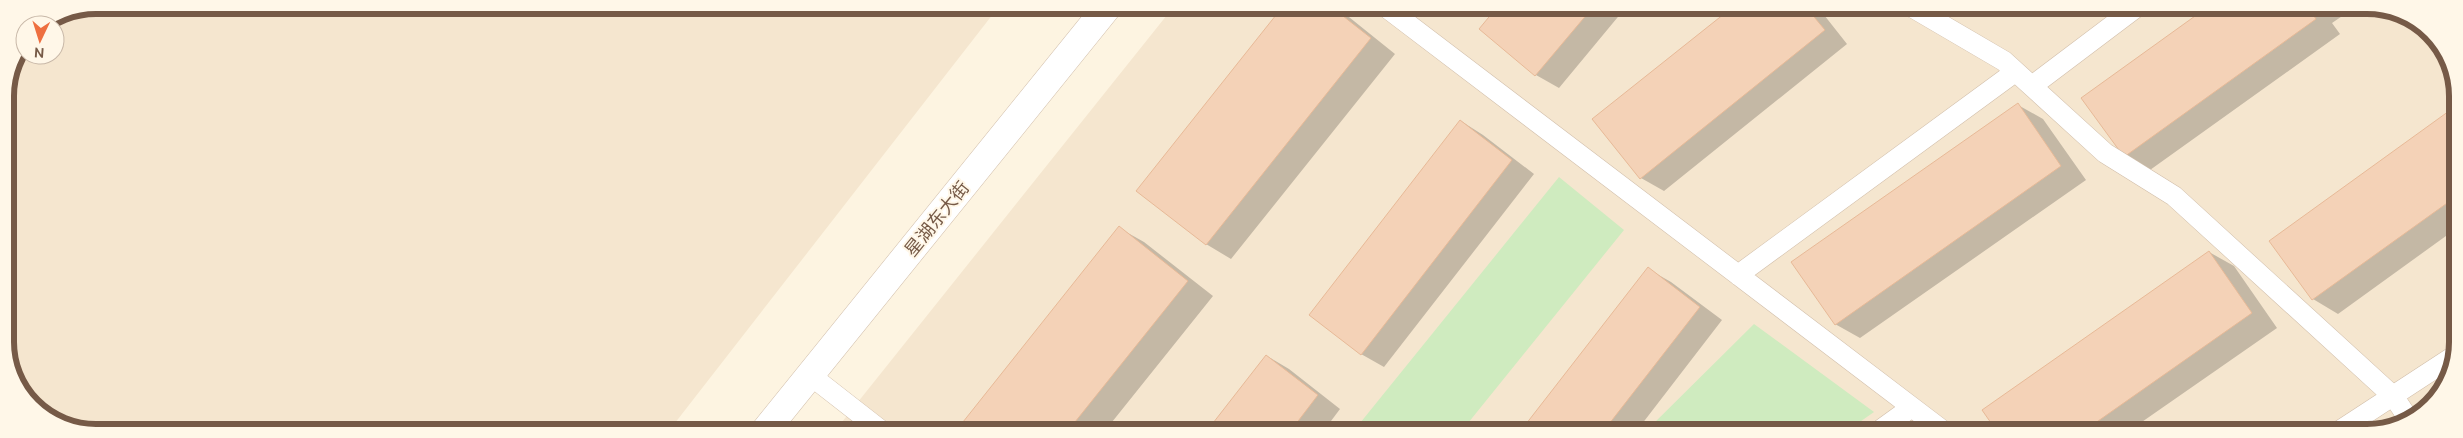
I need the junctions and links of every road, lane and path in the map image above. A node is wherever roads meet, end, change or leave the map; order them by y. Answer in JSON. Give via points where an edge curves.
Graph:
{"nodes":[{"id":1,"x":1103,"y":14,"type":"edge"},
{"id":2,"x":1394,"y":14,"type":"edge"},
{"id":3,"x":1924,"y":14,"type":"edge"},
{"id":4,"x":2127,"y":14,"type":"edge"},
{"id":5,"x":2015,"y":72,"type":"junction"},
{"id":6,"x":2032,"y":86,"type":"junction"},
{"id":7,"x":1738,"y":275,"type":"junction"},
{"id":8,"x":2447,"y":361,"type":"edge"},
{"id":9,"x":810,"y":375,"type":"junction"},
{"id":10,"x":2394,"y":397,"type":"junction"},
{"id":11,"x":1912,"y":407,"type":"junction"},
{"id":12,"x":2406,"y":414,"type":"edge"},
{"id":13,"x":770,"y":424,"type":"edge"},
{"id":14,"x":874,"y":424,"type":"edge"},
{"id":15,"x":1888,"y":424,"type":"edge"},
{"id":16,"x":1934,"y":424,"type":"edge"},
{"id":17,"x":2350,"y":424,"type":"edge"}],
"edges":[{"from":1,"to":9,"type":"street","name":"星湖东大街"},
{"from":2,"to":7,"type":"lane"},
{"from":3,"to":5,"type":"lane","via":[[2004,61]]},
{"from":4,"to":6,"type":"lane"},
{"from":5,"to":6,"type":"lane"},
{"from":5,"to":7,"type":"lane"},
{"from":6,"to":10,"type":"lane","via":[[2105,153],[2174,196]]},
{"from":7,"to":11,"type":"lane"},
{"from":8,"to":10,"type":"lane"},
{"from":9,"to":13,"type":"street","name":"星湖东大街"},
{"from":9,"to":14,"type":"lane"},
{"from":10,"to":12,"type":"lane"},
{"from":10,"to":17,"type":"lane"},
{"from":11,"to":15,"type":"lane"},
{"from":11,"to":16,"type":"lane"}]}
